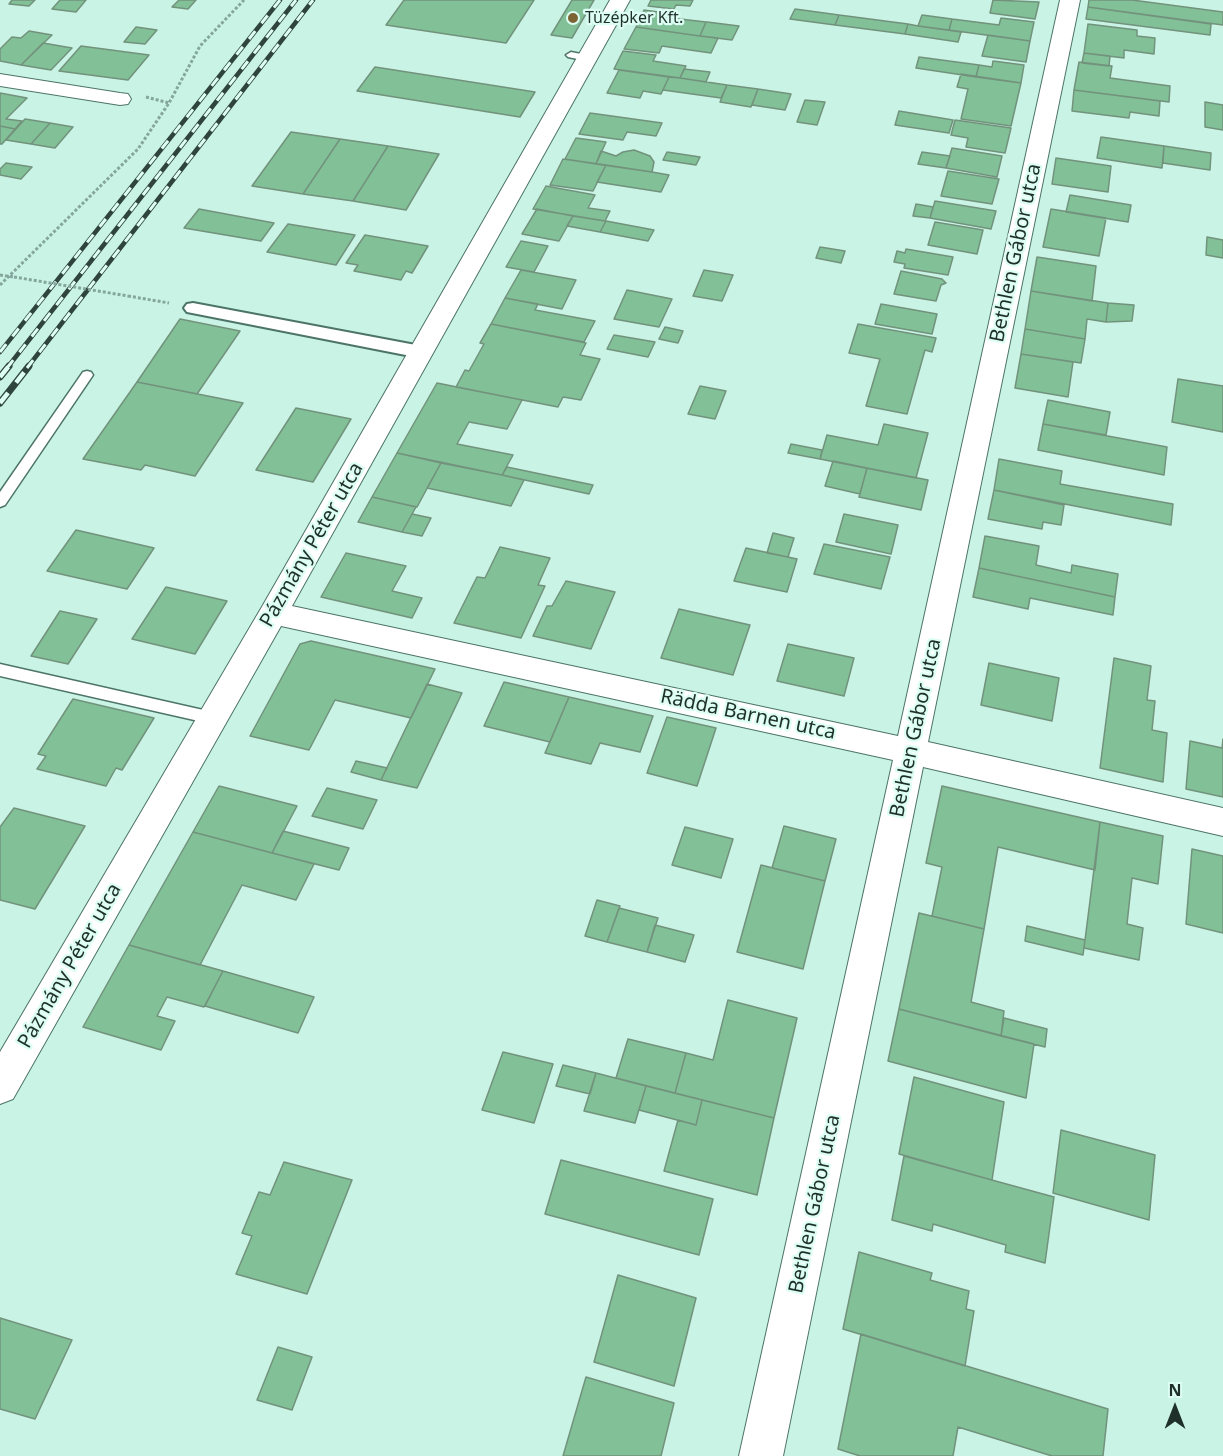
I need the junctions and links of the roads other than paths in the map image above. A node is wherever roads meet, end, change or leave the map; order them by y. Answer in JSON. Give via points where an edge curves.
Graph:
{"nodes":[{"id":1,"x":620,"y":0,"type":"edge"},
{"id":2,"x":1070,"y":0,"type":"edge"},
{"id":3,"x":0,"y":80,"type":"edge"},
{"id":4,"x":120,"y":99,"type":"dead end"},
{"id":5,"x":193,"y":308,"type":"road end"},
{"id":6,"x":421,"y":352,"type":"junction"},
{"id":7,"x":87,"y":375,"type":"dead end"},
{"id":8,"x":0,"y":502,"type":"edge"},
{"id":9,"x":273,"y":613,"type":"junction"},
{"id":10,"x":0,"y":670,"type":"edge"},
{"id":11,"x":212,"y":718,"type":"junction"},
{"id":12,"x":911,"y":751,"type":"junction"},
{"id":13,"x":1223,"y":822,"type":"edge"},
{"id":14,"x":0,"y":1087,"type":"edge"},
{"id":15,"x":761,"y":1456,"type":"edge"}],
"edges":[{"from":1,"to":6,"type":"street","name":"Pázmány Péter utca","via":[[579,57]]},
{"from":2,"to":12,"type":"street","name":"Bethlen Gábor utca"},
{"from":3,"to":4,"type":"street"},
{"from":5,"to":6,"type":"street"},
{"from":6,"to":9,"type":"street","name":"Pázmány Péter utca"},
{"from":7,"to":8,"type":"lane"},
{"from":9,"to":11,"type":"street","name":"Pázmány Péter utca"},
{"from":9,"to":12,"type":"street","name":"Rädda Barnen utca"},
{"from":10,"to":11,"type":"lane"},
{"from":11,"to":14,"type":"street","name":"Pázmány Péter utca"},
{"from":12,"to":13,"type":"street","name":"Rädda Barnen utca"},
{"from":12,"to":15,"type":"street","name":"Bethlen Gábor utca"}]}
